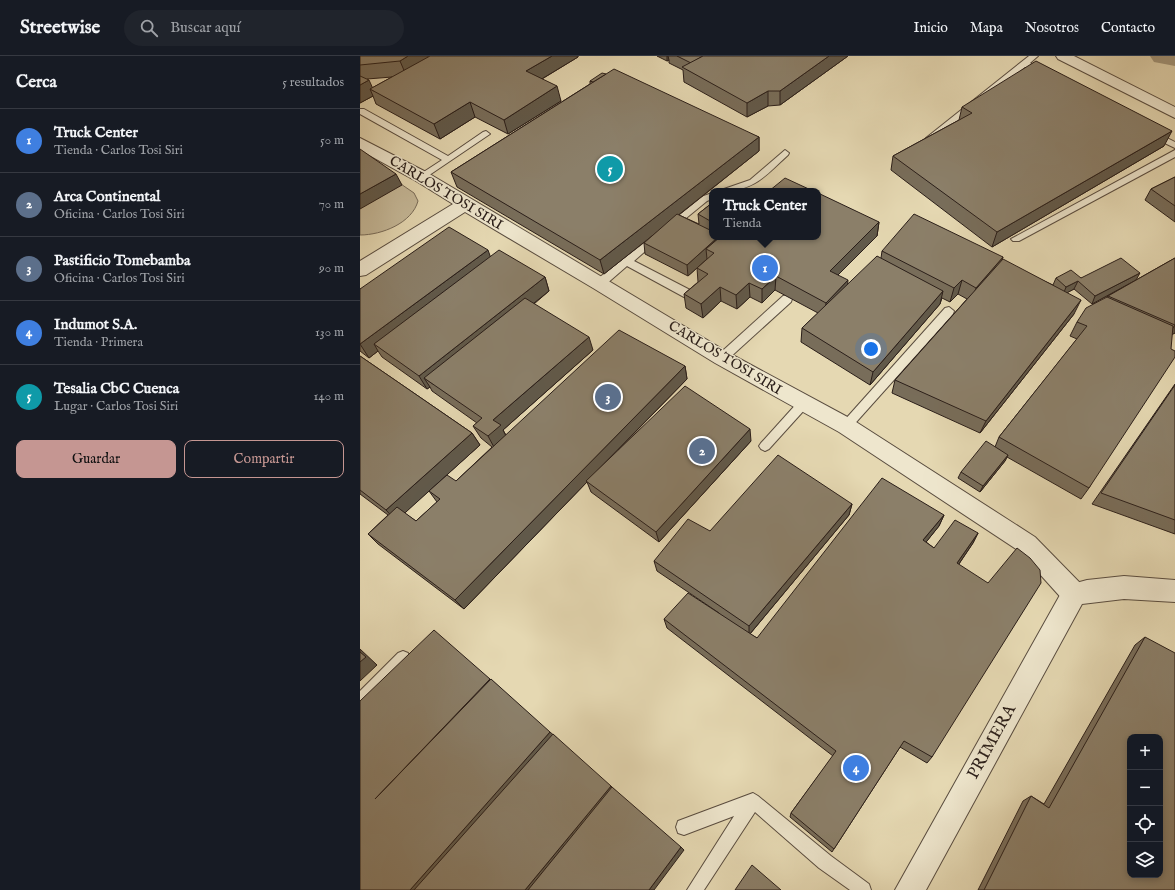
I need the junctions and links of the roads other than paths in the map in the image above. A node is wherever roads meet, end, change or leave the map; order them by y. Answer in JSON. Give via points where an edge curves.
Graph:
{"nodes":[{"id":1,"x":1034,"y":56,"type":"edge"},
{"id":2,"x":1063,"y":56,"type":"edge"},
{"id":3,"x":1024,"y":63,"type":"junction"},
{"id":4,"x":1052,"y":78,"type":"edge"},
{"id":5,"x":361,"y":111,"type":"dead end"},
{"id":6,"x":1175,"y":113,"type":"edge"},
{"id":7,"x":1148,"y":130,"type":"edge"},
{"id":8,"x":486,"y":134,"type":"dead end"},
{"id":9,"x":360,"y":143,"type":"edge"},
{"id":10,"x":1175,"y":145,"type":"edge"},
{"id":11,"x":919,"y":148,"type":"edge"},
{"id":12,"x":1175,"y":153,"type":"edge"},
{"id":13,"x":785,"y":154,"type":"dead end"},
{"id":14,"x":447,"y":159,"type":"junction"},
{"id":15,"x":422,"y":177,"type":"junction"},
{"id":16,"x":736,"y":188,"type":"edge"},
{"id":17,"x":709,"y":197,"type":"edge"},
{"id":18,"x":465,"y":204,"type":"junction"},
{"id":19,"x":1016,"y":239,"type":"edge"},
{"id":20,"x":626,"y":261,"type":"junction"},
{"id":21,"x":363,"y":263,"type":"edge"},
{"id":22,"x":600,"y":283,"type":"junction"},
{"id":23,"x":688,"y":294,"type":"edge"},
{"id":24,"x":787,"y":299,"type":"edge"},
{"id":25,"x":949,"y":311,"type":"dead end"},
{"id":26,"x":722,"y":358,"type":"junction"},
{"id":27,"x":803,"y":404,"type":"junction"},
{"id":28,"x":846,"y":426,"type":"junction"},
{"id":29,"x":765,"y":446,"type":"dead end"},
{"id":30,"x":1175,"y":591,"type":"edge"},
{"id":31,"x":1074,"y":594,"type":"junction"},
{"id":32,"x":403,"y":658,"type":"edge"},
{"id":33,"x":360,"y":701,"type":"edge"},
{"id":34,"x":753,"y":801,"type":"junction"},
{"id":35,"x":684,"y":827,"type":"dead end"},
{"id":36,"x":694,"y":890,"type":"edge"},
{"id":37,"x":863,"y":890,"type":"edge"},
{"id":38,"x":910,"y":890,"type":"edge"}],
"edges":[{"from":1,"to":3,"type":"lane"},
{"from":2,"to":6,"type":"street"},
{"from":3,"to":4,"type":"lane"},
{"from":3,"to":11,"type":"lane"},
{"from":5,"to":14,"type":"lane"},
{"from":7,"to":10,"type":"lane"},
{"from":8,"to":14,"type":"lane"},
{"from":9,"to":15,"type":"street","name":"CARLOS TOSI SIRI"},
{"from":12,"to":19,"type":"lane"},
{"from":13,"to":16,"type":"lane","via":[[753,182]]},
{"from":14,"to":15,"type":"lane"},
{"from":15,"to":18,"type":"street","name":"CARLOS TOSI SIRI"},
{"from":17,"to":20,"type":"lane"},
{"from":18,"to":21,"type":"street"},
{"from":18,"to":22,"type":"street","name":"CARLOS TOSI SIRI"},
{"from":20,"to":22,"type":"lane"},
{"from":20,"to":23,"type":"lane"},
{"from":22,"to":26,"type":"street","name":"CARLOS TOSI SIRI"},
{"from":24,"to":26,"type":"lane"},
{"from":25,"to":28,"type":"lane"},
{"from":26,"to":27,"type":"street","name":"CARLOS TOSI SIRI"},
{"from":27,"to":28,"type":"street","name":"CARLOS TOSI SIRI"},
{"from":27,"to":29,"type":"lane"},
{"from":28,"to":31,"type":"street","name":"CARLOS TOSI SIRI","via":[[1027,544]]},
{"from":30,"to":31,"type":"street","via":[[1118,587]]},
{"from":31,"to":38,"type":"street","name":"PRIMERA"},
{"from":32,"to":33,"type":"lane"},
{"from":34,"to":35,"type":"lane"},
{"from":34,"to":36,"type":"lane"},
{"from":34,"to":37,"type":"lane","via":[[825,862]]}]}
